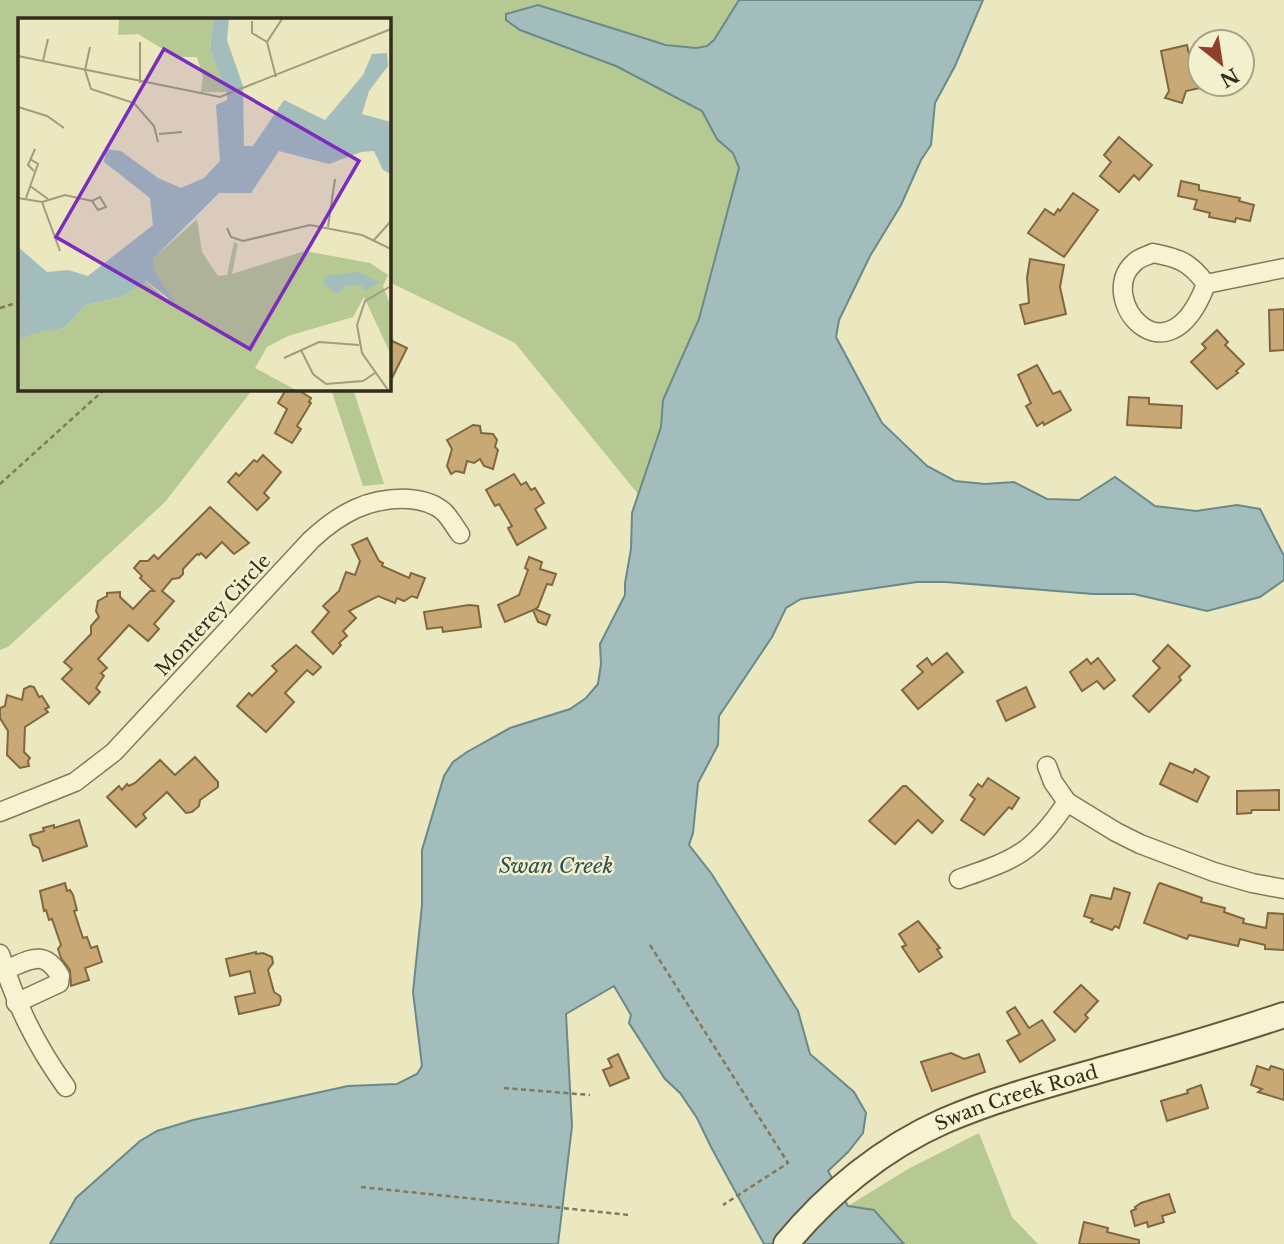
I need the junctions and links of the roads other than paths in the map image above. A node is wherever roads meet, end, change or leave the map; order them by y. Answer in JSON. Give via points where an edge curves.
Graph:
{"nodes":[{"id":1,"x":1284,"y":268,"type":"edge"},
{"id":2,"x":1206,"y":284,"type":"junction"},
{"id":3,"x":460,"y":534,"type":"dead end"},
{"id":4,"x":1047,"y":766,"type":"dead end"},
{"id":5,"x":1067,"y":802,"type":"junction"},
{"id":6,"x":0,"y":812,"type":"edge"},
{"id":7,"x":959,"y":879,"type":"dead end"},
{"id":8,"x":1284,"y":889,"type":"edge"},
{"id":9,"x":3,"y":962,"type":"edge"},
{"id":10,"x":16,"y":1003,"type":"junction"},
{"id":11,"x":1284,"y":1014,"type":"edge"},
{"id":12,"x":66,"y":1087,"type":"dead end"},
{"id":13,"x":786,"y":1244,"type":"edge"}],
"edges":[{"from":1,"to":2,"type":"street"},
{"from":2,"to":2,"type":"street","via":[[1195,268],[1153,253],[1134,263],[1124,277],[1122,293],[1139,324],[1153,332],[1167,332],[1192,314]]},
{"from":3,"to":6,"type":"street","name":"Monterey Circle","via":[[436,506],[417,500],[375,501],[342,515],[302,550],[114,752],[75,782]]},
{"from":4,"to":5,"type":"street"},
{"from":5,"to":7,"type":"street","via":[[1033,845],[1012,860]]},
{"from":5,"to":8,"type":"street","via":[[1140,844],[1214,872]]},
{"from":9,"to":10,"type":"street"},
{"from":9,"to":10,"type":"street","via":[[41,958],[49,960],[60,976],[59,983]]},
{"from":10,"to":12,"type":"street"},
{"from":11,"to":13,"type":"street","name":"Swan Creek Road","via":[[981,1106],[942,1122],[846,1182]]}]}
